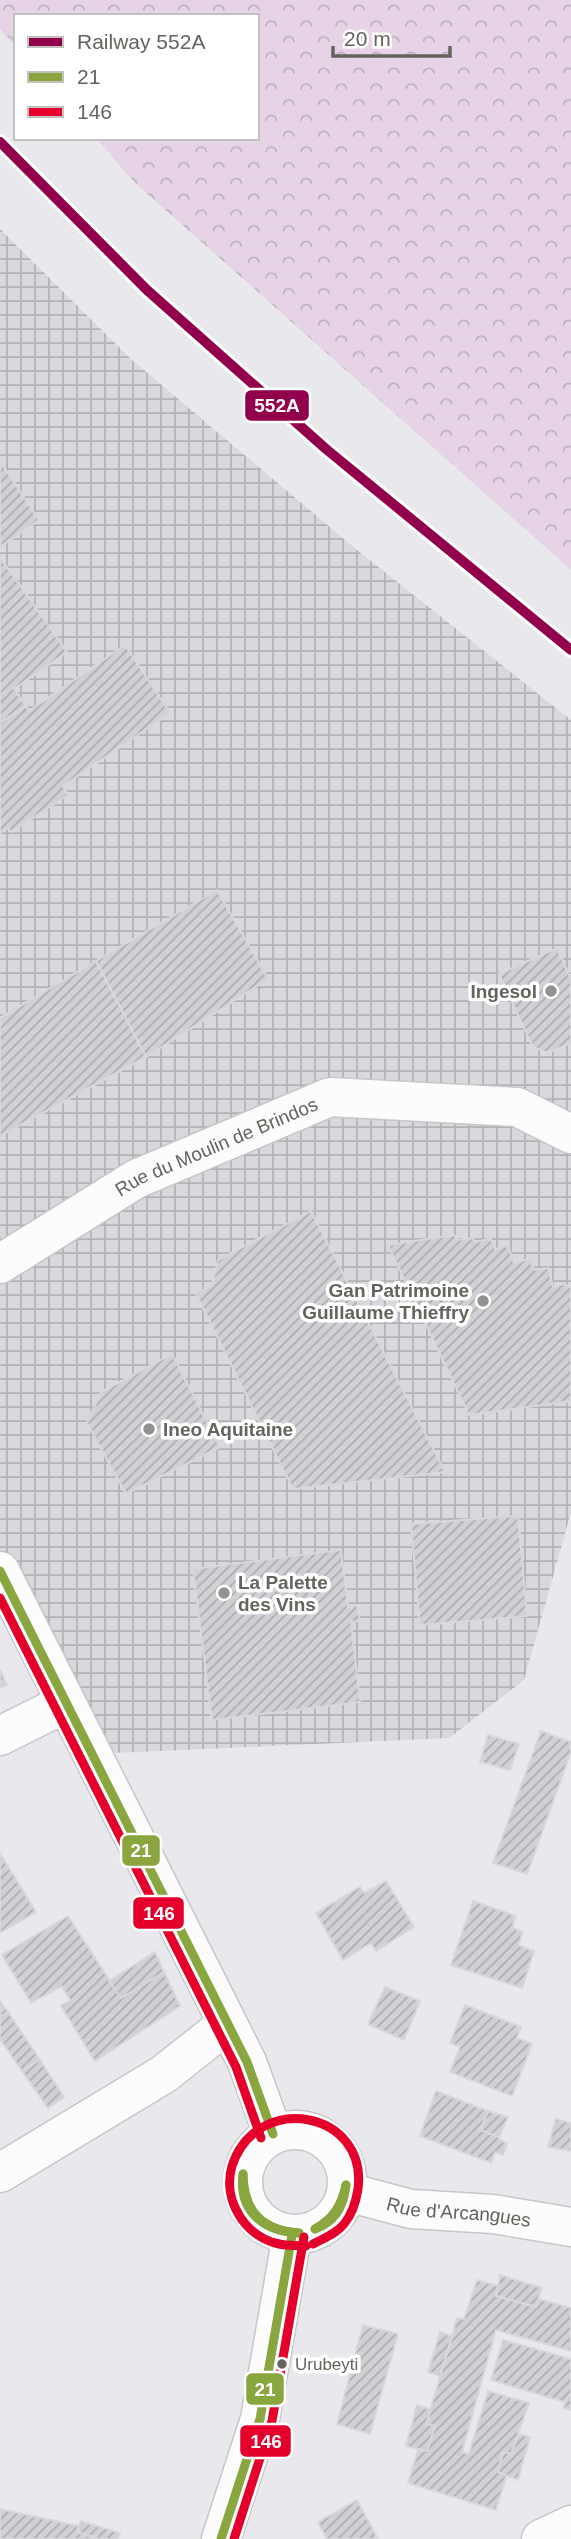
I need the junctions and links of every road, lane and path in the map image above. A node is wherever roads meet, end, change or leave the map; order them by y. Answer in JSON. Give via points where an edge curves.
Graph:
{"nodes":[{"id":1,"x":571,"y":1134,"type":"edge"},
{"id":2,"x":0,"y":1264,"type":"edge"},
{"id":3,"x":0,"y":1571,"type":"edge"},
{"id":4,"x":66,"y":1703,"type":"junction"},
{"id":5,"x":0,"y":1736,"type":"edge"},
{"id":6,"x":227,"y":2024,"type":"junction"},
{"id":7,"x":273,"y":2134,"type":"junction"},
{"id":8,"x":0,"y":2173,"type":"edge"},
{"id":9,"x":347,"y":2192,"type":"junction"},
{"id":10,"x":571,"y":2227,"type":"edge"},
{"id":11,"x":292,"y":2235,"type":"junction"},
{"id":12,"x":571,"y":2525,"type":"edge"},
{"id":13,"x":221,"y":2539,"type":"edge"},
{"id":14,"x":541,"y":2539,"type":"edge"}],
"edges":[{"from":1,"to":2,"type":"street","name":"Rue du Moulin de Brindos","via":[[517,1107],[330,1097],[136,1179]]},
{"from":3,"to":4,"type":"street"},
{"from":4,"to":5,"type":"street"},
{"from":4,"to":6,"type":"street"},
{"from":6,"to":7,"type":"street","via":[[247,2062]]},
{"from":6,"to":8,"type":"street","via":[[164,2074]]},
{"from":7,"to":9,"type":"street","via":[[305,2131],[333,2146],[347,2176]]},
{"from":7,"to":11,"type":"street","via":[[248,2158],[243,2192],[260,2221],[274,2231]]},
{"from":9,"to":10,"type":"street","name":"Rue d'Arcangues","via":[[411,2209],[493,2214]]},
{"from":9,"to":11,"type":"street","via":[[342,2206],[321,2228]]},
{"from":11,"to":13,"type":"street","via":[[260,2419]]},
{"from":12,"to":14,"type":"street"}]}
